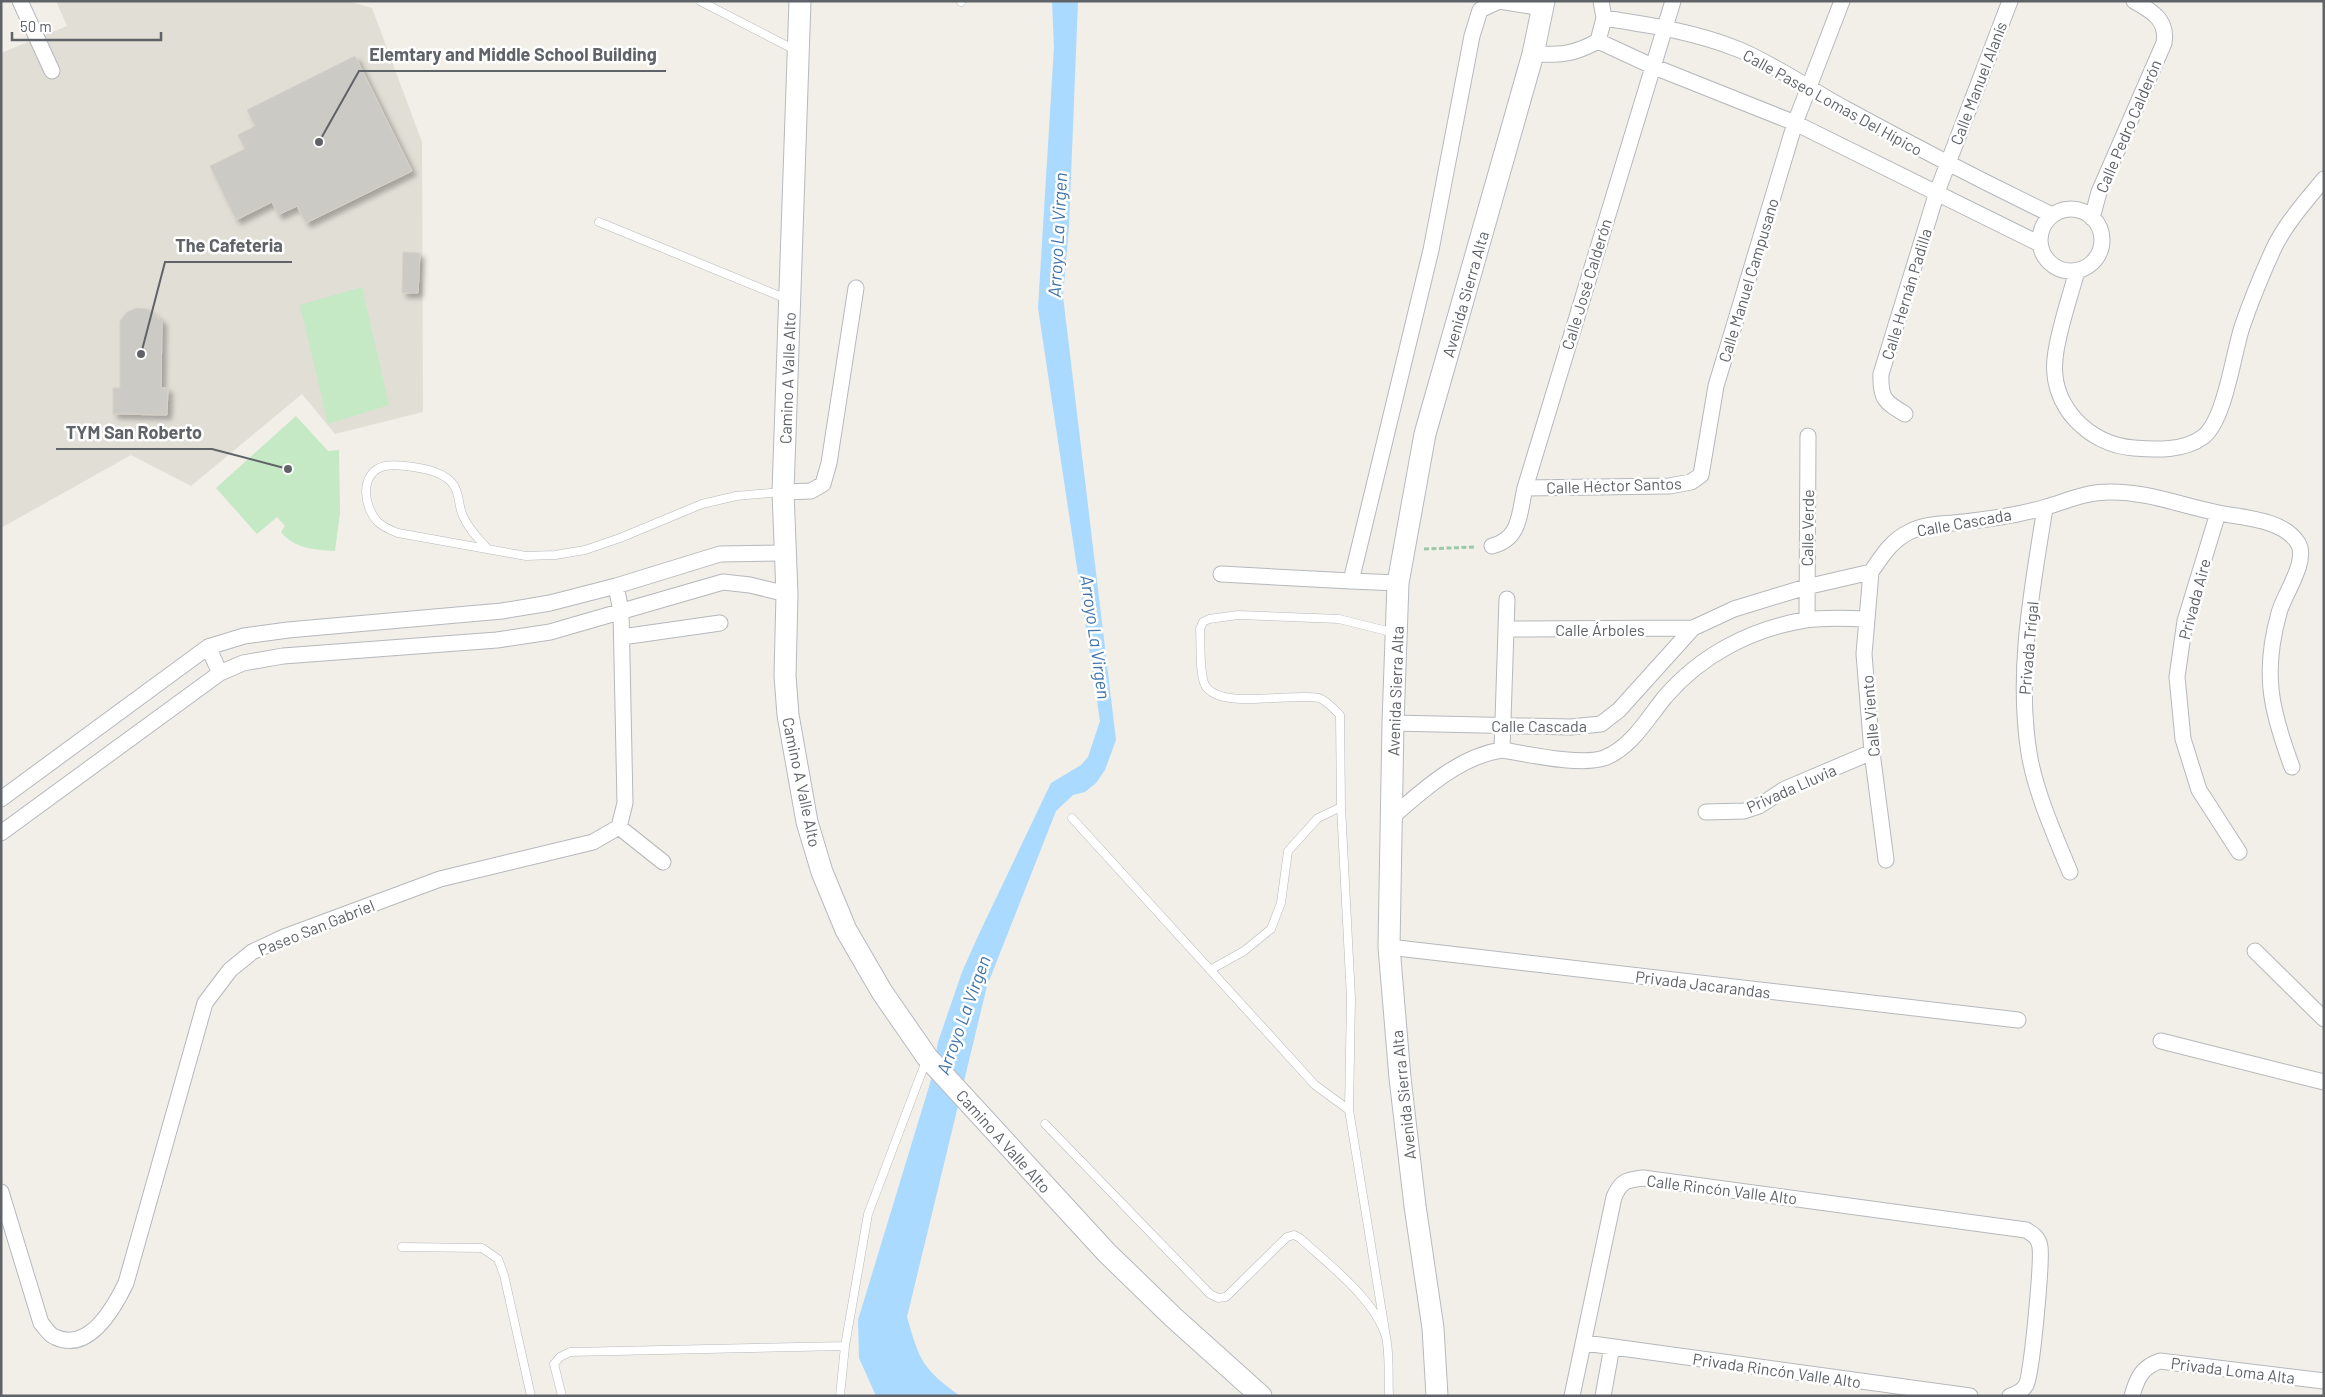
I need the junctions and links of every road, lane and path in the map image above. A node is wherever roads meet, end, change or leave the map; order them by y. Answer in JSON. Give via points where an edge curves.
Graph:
{"nodes":[{"id":1,"x":20,"y":1,"type":"edge"},
{"id":2,"x":700,"y":1,"type":"edge"},
{"id":3,"x":800,"y":1,"type":"edge"},
{"id":4,"x":1601,"y":1,"type":"edge"},
{"id":5,"x":1673,"y":1,"type":"edge"},
{"id":6,"x":1842,"y":1,"type":"edge"},
{"id":7,"x":2010,"y":1,"type":"edge"},
{"id":8,"x":2134,"y":1,"type":"edge"},
{"id":9,"x":1544,"y":5,"type":"edge"},
{"id":10,"x":1604,"y":18,"type":"junction"},
{"id":11,"x":1665,"y":27,"type":"junction"},
{"id":12,"x":1598,"y":41,"type":"junction"},
{"id":13,"x":798,"y":52,"type":"junction"},
{"id":14,"x":1533,"y":54,"type":"junction"},
{"id":15,"x":1652,"y":66,"type":"junction"},
{"id":16,"x":52,"y":71,"type":"dead end"},
{"id":17,"x":1808,"y":88,"type":"junction"},
{"id":18,"x":1795,"y":124,"type":"junction"},
{"id":19,"x":1947,"y":164,"type":"junction"},
{"id":20,"x":2324,"y":179,"type":"edge"},
{"id":21,"x":1937,"y":192,"type":"junction"},
{"id":22,"x":2052,"y":215,"type":"junction"},
{"id":23,"x":2092,"y":218,"type":"junction"},
{"id":24,"x":599,"y":222,"type":"dead end"},
{"id":25,"x":2040,"y":244,"type":"junction"},
{"id":26,"x":2077,"y":271,"type":"junction"},
{"id":27,"x":856,"y":288,"type":"dead end"},
{"id":28,"x":789,"y":300,"type":"junction"},
{"id":29,"x":1905,"y":414,"type":"dead end"},
{"id":30,"x":1808,"y":436,"type":"dead end"},
{"id":31,"x":1701,"y":475,"type":"joint"},
{"id":32,"x":1525,"y":488,"type":"junction"},
{"id":33,"x":782,"y":492,"type":"junction"},
{"id":34,"x":2045,"y":508,"type":"junction"},
{"id":35,"x":2218,"y":513,"type":"junction"},
{"id":36,"x":1492,"y":546,"type":"joint"},
{"id":37,"x":486,"y":547,"type":"junction"},
{"id":38,"x":1403,"y":550,"type":"junction"},
{"id":39,"x":786,"y":553,"type":"junction"},
{"id":40,"x":720,"y":554,"type":"junction"},
{"id":41,"x":1871,"y":572,"type":"junction"},
{"id":42,"x":1221,"y":574,"type":"dead end"},
{"id":43,"x":1351,"y":581,"type":"junction"},
{"id":44,"x":723,"y":582,"type":"junction"},
{"id":45,"x":1398,"y":583,"type":"junction"},
{"id":46,"x":616,"y":586,"type":"junction"},
{"id":47,"x":1806,"y":587,"type":"junction"},
{"id":48,"x":787,"y":594,"type":"junction"},
{"id":49,"x":1507,"y":599,"type":"dead end"},
{"id":50,"x":621,"y":611,"type":"junction"},
{"id":51,"x":426,"y":617,"type":"junction"},
{"id":52,"x":1866,"y":619,"type":"junction"},
{"id":53,"x":1807,"y":620,"type":"junction"},
{"id":54,"x":720,"y":623,"type":"dead end"},
{"id":55,"x":1693,"y":628,"type":"junction"},
{"id":56,"x":1506,"y":629,"type":"junction"},
{"id":57,"x":1396,"y":633,"type":"junction"},
{"id":58,"x":622,"y":637,"type":"junction"},
{"id":59,"x":426,"y":644,"type":"junction"},
{"id":60,"x":208,"y":647,"type":"junction"},
{"id":61,"x":220,"y":673,"type":"junction"},
{"id":62,"x":1619,"y":710,"type":"junction"},
{"id":63,"x":1393,"y":723,"type":"junction"},
{"id":64,"x":1503,"y":725,"type":"junction"},
{"id":65,"x":1640,"y":729,"type":"junction"},
{"id":66,"x":1502,"y":750,"type":"junction"},
{"id":67,"x":1872,"y":752,"type":"junction"},
{"id":68,"x":56,"y":760,"type":"junction"},
{"id":69,"x":2292,"y":768,"type":"dead end"},
{"id":70,"x":72,"y":782,"type":"junction"},
{"id":71,"x":1,"y":799,"type":"edge"},
{"id":72,"x":1340,"y":807,"type":"junction"},
{"id":73,"x":1706,"y":812,"type":"dead end"},
{"id":74,"x":1392,"y":817,"type":"junction"},
{"id":75,"x":1072,"y":818,"type":"dead end"},
{"id":76,"x":619,"y":827,"type":"junction"},
{"id":77,"x":1,"y":833,"type":"edge"},
{"id":78,"x":2239,"y":852,"type":"dead end"},
{"id":79,"x":1886,"y":860,"type":"dead end"},
{"id":80,"x":662,"y":862,"type":"dead end"},
{"id":81,"x":2070,"y":872,"type":"dead end"},
{"id":82,"x":1389,"y":947,"type":"junction"},
{"id":83,"x":2255,"y":951,"type":"dead end"},
{"id":84,"x":1210,"y":970,"type":"junction"},
{"id":85,"x":2324,"y":1019,"type":"edge"},
{"id":86,"x":2018,"y":1020,"type":"dead end"},
{"id":87,"x":2161,"y":1041,"type":"dead end"},
{"id":88,"x":929,"y":1060,"type":"junction"},
{"id":89,"x":2324,"y":1082,"type":"edge"},
{"id":90,"x":1349,"y":1110,"type":"junction"},
{"id":91,"x":1046,"y":1124,"type":"dead end"},
{"id":92,"x":1,"y":1192,"type":"edge"},
{"id":93,"x":402,"y":1247,"type":"dead end"},
{"id":94,"x":1386,"y":1337,"type":"junction"},
{"id":95,"x":1585,"y":1343,"type":"junction"},
{"id":96,"x":845,"y":1346,"type":"junction"},
{"id":97,"x":1612,"y":1347,"type":"junction"},
{"id":98,"x":2324,"y":1381,"type":"edge"},
{"id":99,"x":531,"y":1396,"type":"edge"},
{"id":100,"x":562,"y":1396,"type":"edge"},
{"id":101,"x":840,"y":1396,"type":"edge"},
{"id":102,"x":1261,"y":1396,"type":"edge"},
{"id":103,"x":1389,"y":1396,"type":"edge"},
{"id":104,"x":1437,"y":1396,"type":"edge"},
{"id":105,"x":1572,"y":1396,"type":"edge"},
{"id":106,"x":1603,"y":1396,"type":"edge"},
{"id":107,"x":1970,"y":1396,"type":"edge"},
{"id":108,"x":2010,"y":1396,"type":"edge"},
{"id":109,"x":2132,"y":1396,"type":"edge"}],
"edges":[{"from":1,"to":16,"type":"street"},
{"from":2,"to":13,"type":"lane"},
{"from":3,"to":13,"type":"street","name":"Camino A Valle Alto"},
{"from":4,"to":10,"type":"street"},
{"from":5,"to":11,"type":"street","name":"Calle José Calderón"},
{"from":6,"to":17,"type":"street","name":"Calle Manuel Campusano"},
{"from":7,"to":19,"type":"street","name":"Calle Manuel Alanís"},
{"from":8,"to":23,"type":"street","name":"Calle Pedro Calderón","via":[[2152,10],[2163,23],[2164,43],[2098,192]]},
{"from":9,"to":14,"type":"street","name":"Avenida Sierra Alta"},
{"from":9,"to":43,"type":"street","via":[[1499,1],[1480,10],[1472,36],[1431,250]]},
{"from":10,"to":11,"type":"street","name":"Calle Paseo Lomas Del Hípico"},
{"from":10,"to":12,"type":"street"},
{"from":11,"to":15,"type":"street","name":"Calle José Calderón"},
{"from":11,"to":17,"type":"street","name":"Calle Paseo Lomas Del Hípico","via":[[1739,50],[1766,62]]},
{"from":12,"to":14,"type":"street","via":[[1565,55]]},
{"from":12,"to":15,"type":"street","name":"Calle Paseo Lomas Del Hípico"},
{"from":13,"to":28,"type":"street","name":"Camino A Valle Alto"},
{"from":14,"to":38,"type":"street","name":"Avenida Sierra Alta","via":[[1425,434]]},
{"from":15,"to":18,"type":"street","name":"Calle Paseo Lomas Del Hípico"},
{"from":15,"to":32,"type":"street","name":"Calle José Calderón"},
{"from":17,"to":18,"type":"street","name":"Calle Manuel Campusano"},
{"from":17,"to":19,"type":"street","name":"Calle Paseo Lomas Del Hípico"},
{"from":18,"to":21,"type":"street","name":"Calle Paseo Lomas Del Hípico"},
{"from":18,"to":31,"type":"street","name":"Calle Manuel Campusano","via":[[1716,386]]},
{"from":19,"to":21,"type":"street","name":"Calle Hernán Padilla"},
{"from":19,"to":22,"type":"street","name":"Calle Paseo Lomas Del Hípico"},
{"from":20,"to":26,"type":"street","via":[[2274,248],[2242,328],[2216,422],[2203,437],[2182,446],[2156,450],[2124,448],[2096,438],[2072,419],[2058,391],[2054,360]]},
{"from":21,"to":25,"type":"street","name":"Calle Paseo Lomas Del Hípico"},
{"from":21,"to":29,"type":"street","name":"Calle Hernán Padilla","via":[[1881,374],[1883,398]]},
{"from":22,"to":23,"type":"street","via":[[2077,209]]},
{"from":22,"to":25,"type":"street","via":[[2042,227]]},
{"from":23,"to":26,"type":"street","via":[[2101,230],[2100,252],[2095,261]]},
{"from":24,"to":28,"type":"lane"},
{"from":25,"to":26,"type":"street","via":[[2052,266],[2064,271]]},
{"from":27,"to":33,"type":"street","via":[[823,484],[810,491]]},
{"from":28,"to":33,"type":"street","name":"Camino A Valle Alto"},
{"from":30,"to":47,"type":"street","name":"Calle Verde"},
{"from":31,"to":32,"type":"street","name":"Calle Héctor Santos","via":[[1691,482],[1669,486]]},
{"from":32,"to":36,"type":"street","name":"Calle José Calderón","via":[[1517,527],[1508,540]]},
{"from":33,"to":37,"type":"lane","via":[[736,496],[702,504],[585,550],[526,556]]},
{"from":33,"to":39,"type":"street","name":"Camino A Valle Alto"},
{"from":34,"to":35,"type":"street","name":"Calle Cascada","via":[[2079,496],[2108,492],[2150,495]]},
{"from":34,"to":41,"type":"street","name":"Calle Cascada","via":[[1911,531],[1896,539]]},
{"from":34,"to":81,"type":"street","name":"Privada Trigal","via":[[2024,644],[2023,699],[2029,755],[2048,818]]},
{"from":35,"to":69,"type":"street","name":"Calle Cascada","via":[[2251,517],[2272,524],[2290,534],[2300,549],[2295,576],[2270,644],[2269,682],[2275,722]]},
{"from":35,"to":78,"type":"street","name":"Privada Aire","via":[[2185,621],[2177,677],[2183,739],[2199,790]]},
{"from":36,"to":38,"type":"path"},
{"from":37,"to":37,"type":"lane","via":[[384,528],[366,501],[367,481],[383,466],[399,465],[443,476],[453,484],[462,515],[472,533]]},
{"from":38,"to":45,"type":"street","name":"Avenida Sierra Alta"},
{"from":39,"to":40,"type":"street"},
{"from":39,"to":48,"type":"street","name":"Camino A Valle Alto"},
{"from":40,"to":44,"type":"street"},
{"from":40,"to":46,"type":"street"},
{"from":41,"to":47,"type":"street","name":"Calle Cascada"},
{"from":41,"to":52,"type":"street","name":"Calle Viento"},
{"from":42,"to":43,"type":"street"},
{"from":43,"to":45,"type":"street"},
{"from":44,"to":48,"type":"street"},
{"from":44,"to":50,"type":"street"},
{"from":45,"to":57,"type":"street","name":"Avenida Sierra Alta"},
{"from":46,"to":50,"type":"street"},
{"from":46,"to":51,"type":"street","via":[[502,611]]},
{"from":47,"to":53,"type":"street","name":"Calle Verde"},
{"from":47,"to":55,"type":"street","name":"Calle Cascada","via":[[1734,609]]},
{"from":48,"to":88,"type":"street","name":"Camino A Valle Alto","via":[[785,676],[788,715],[807,822],[822,872],[846,930],[882,992]]},
{"from":49,"to":56,"type":"street"},
{"from":50,"to":58,"type":"street"},
{"from":50,"to":59,"type":"street","via":[[550,632],[497,640]]},
{"from":51,"to":59,"type":"street"},
{"from":51,"to":60,"type":"street","via":[[244,636]]},
{"from":52,"to":53,"type":"street","name":"Calle Cascada"},
{"from":52,"to":67,"type":"street","name":"Calle Viento","via":[[1864,654]]},
{"from":53,"to":65,"type":"street","name":"Calle Cascada","via":[[1776,626],[1710,656],[1676,684]]},
{"from":54,"to":58,"type":"street"},
{"from":55,"to":56,"type":"street","name":"Calle Árboles"},
{"from":55,"to":62,"type":"street","name":"Calle Cascada"},
{"from":56,"to":64,"type":"street"},
{"from":57,"to":63,"type":"street","name":"Avenida Sierra Alta"},
{"from":57,"to":72,"type":"lane","via":[[1339,619],[1238,615],[1209,618],[1200,629],[1203,677],[1211,693],[1218,696],[1320,698],[1340,715]]},
{"from":58,"to":76,"type":"street","via":[[626,802]]},
{"from":59,"to":61,"type":"street","via":[[283,656],[243,663]]},
{"from":60,"to":61,"type":"street"},
{"from":60,"to":68,"type":"street"},
{"from":61,"to":70,"type":"street"},
{"from":62,"to":64,"type":"street","name":"Calle Cascada","via":[[1601,724],[1586,727]]},
{"from":62,"to":65,"type":"street"},
{"from":63,"to":64,"type":"street","name":"Calle Cascada"},
{"from":63,"to":74,"type":"street","name":"Avenida Sierra Alta"},
{"from":64,"to":66,"type":"street"},
{"from":65,"to":66,"type":"street","name":"Calle Cascada","via":[[1612,754],[1586,761]]},
{"from":66,"to":74,"type":"street","name":"Calle Cascada","via":[[1481,755],[1434,782]]},
{"from":67,"to":73,"type":"street","name":"Privada Lluvia","via":[[1785,789],[1759,806]]},
{"from":67,"to":79,"type":"street","name":"Calle Viento"},
{"from":68,"to":70,"type":"street"},
{"from":68,"to":71,"type":"street"},
{"from":70,"to":77,"type":"street"},
{"from":72,"to":84,"type":"lane","via":[[1318,818],[1288,851],[1281,902],[1271,929],[1244,951]]},
{"from":72,"to":90,"type":"lane","via":[[1351,998]]},
{"from":74,"to":82,"type":"street","name":"Avenida Sierra Alta"},
{"from":75,"to":84,"type":"lane"},
{"from":76,"to":80,"type":"street"},
{"from":76,"to":92,"type":"street","name":"Paseo San Gabriel","via":[[593,842],[440,880],[284,937],[252,952],[230,970],[205,1003],[126,1283],[116,1304],[86,1336],[71,1340],[54,1337],[40,1323]]},
{"from":82,"to":86,"type":"street","name":"Privada Jacarandas"},
{"from":82,"to":104,"type":"street","name":"Avenida Sierra Alta","via":[[1400,1078],[1431,1310]]},
{"from":83,"to":85,"type":"street"},
{"from":84,"to":90,"type":"lane","via":[[1315,1085]]},
{"from":87,"to":89,"type":"street"},
{"from":88,"to":96,"type":"lane","via":[[868,1214]]},
{"from":88,"to":102,"type":"street","name":"Camino A Valle Alto","via":[[1107,1253],[1172,1318]]},
{"from":90,"to":94,"type":"lane"},
{"from":91,"to":94,"type":"lane","via":[[1210,1294],[1226,1297],[1287,1237],[1294,1235],[1358,1292]]},
{"from":93,"to":99,"type":"lane","via":[[482,1248],[498,1259]]},
{"from":94,"to":103,"type":"lane"},
{"from":95,"to":97,"type":"street","name":"Privada Rincón Valle Alto"},
{"from":95,"to":105,"type":"street","name":"Calle Rincón Valle Alto"},
{"from":95,"to":108,"type":"street","name":"Calle Rincón Valle Alto","via":[[1614,1198],[1619,1186],[1629,1180],[1643,1178],[2026,1230],[2038,1239],[2040,1266],[2027,1385]]},
{"from":96,"to":100,"type":"lane","via":[[570,1352],[554,1364]]},
{"from":96,"to":101,"type":"lane"},
{"from":97,"to":106,"type":"street"},
{"from":97,"to":107,"type":"street","name":"Privada Rincón Valle Alto"},
{"from":98,"to":109,"type":"street","name":"Privada Loma Alta","via":[[2160,1362],[2144,1368]]}]}
